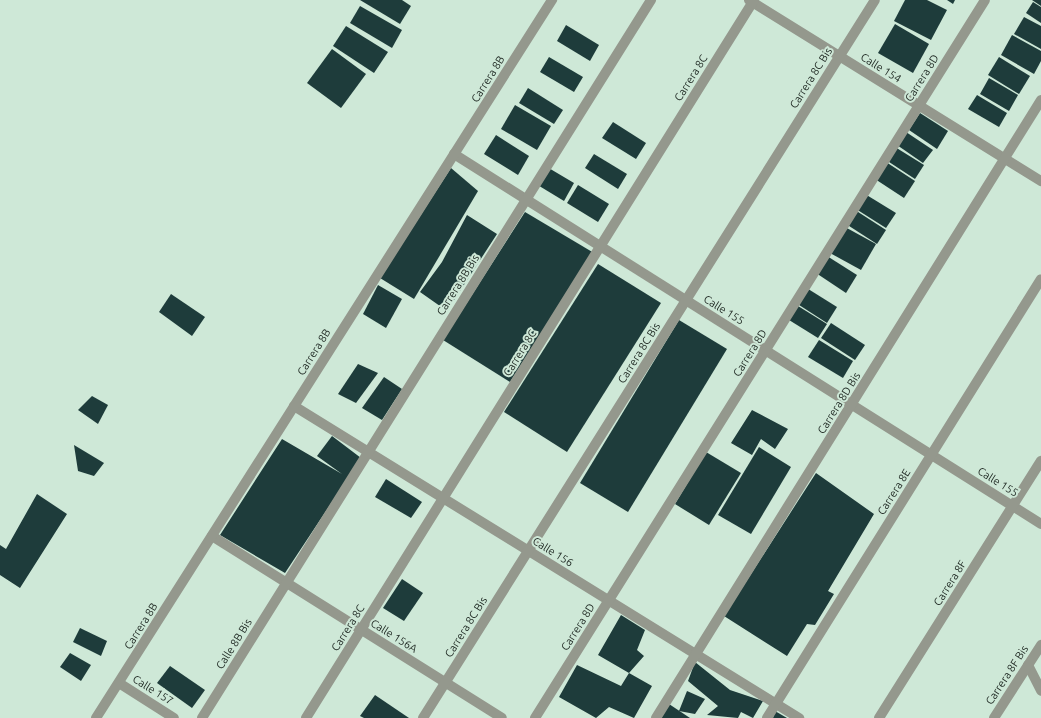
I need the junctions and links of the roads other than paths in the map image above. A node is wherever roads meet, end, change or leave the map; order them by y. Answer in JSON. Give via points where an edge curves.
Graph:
{"nodes":[{"id":1,"x":552,"y":0,"type":"edge"},
{"id":2,"x":651,"y":0,"type":"edge"},
{"id":3,"x":875,"y":0,"type":"edge"},
{"id":4,"x":985,"y":0,"type":"edge"},
{"id":5,"x":752,"y":1,"type":"edge"},
{"id":6,"x":840,"y":56,"type":"junction"},
{"id":7,"x":1041,"y":100,"type":"edge"},
{"id":8,"x":919,"y":105,"type":"junction"},
{"id":9,"x":454,"y":154,"type":"junction"},
{"id":10,"x":1005,"y":158,"type":"junction"},
{"id":11,"x":1041,"y":181,"type":"edge"},
{"id":12,"x":526,"y":199,"type":"junction"},
{"id":13,"x":600,"y":246,"type":"junction"},
{"id":14,"x":1041,"y":279,"type":"edge"},
{"id":15,"x":686,"y":300,"type":"junction"},
{"id":16,"x":766,"y":350,"type":"junction"},
{"id":17,"x":852,"y":404,"type":"junction"},
{"id":18,"x":294,"y":406,"type":"junction"},
{"id":19,"x":368,"y":452,"type":"junction"},
{"id":20,"x":931,"y":455,"type":"junction"},
{"id":21,"x":1041,"y":461,"type":"edge"},
{"id":22,"x":443,"y":498,"type":"junction"},
{"id":23,"x":1013,"y":506,"type":"junction"},
{"id":24,"x":1041,"y":524,"type":"edge"},
{"id":25,"x":212,"y":536,"type":"junction"},
{"id":26,"x":528,"y":551,"type":"junction"},
{"id":27,"x":287,"y":583,"type":"junction"},
{"id":28,"x":609,"y":601,"type":"junction"},
{"id":29,"x":361,"y":630,"type":"junction"},
{"id":30,"x":1041,"y":645,"type":"edge"},
{"id":31,"x":696,"y":655,"type":"junction"},
{"id":32,"x":1028,"y":666,"type":"junction"},
{"id":33,"x":119,"y":683,"type":"junction"},
{"id":34,"x":445,"y":683,"type":"junction"},
{"id":35,"x":1041,"y":691,"type":"edge"},
{"id":36,"x":776,"y":704,"type":"junction"},
{"id":37,"x":96,"y":718,"type":"edge"},
{"id":38,"x":174,"y":718,"type":"edge"},
{"id":39,"x":202,"y":718,"type":"edge"},
{"id":40,"x":306,"y":718,"type":"edge"},
{"id":41,"x":423,"y":718,"type":"edge"},
{"id":42,"x":502,"y":718,"type":"edge"},
{"id":43,"x":535,"y":718,"type":"edge"},
{"id":44,"x":656,"y":718,"type":"edge"},
{"id":45,"x":767,"y":718,"type":"edge"},
{"id":46,"x":799,"y":718,"type":"edge"},
{"id":47,"x":879,"y":718,"type":"edge"},
{"id":48,"x":994,"y":718,"type":"edge"}],
"edges":[{"from":1,"to":9,"type":"street","name":"Carrera 8B"},
{"from":2,"to":12,"type":"street","name":"Carrera 8B Bis"},
{"from":3,"to":6,"type":"street","name":"Carrera 8C Bis"},
{"from":4,"to":8,"type":"street","name":"Carrera 8D"},
{"from":5,"to":6,"type":"street","name":"Calle 154"},
{"from":5,"to":13,"type":"street","name":"Carrera 8C"},
{"from":6,"to":8,"type":"street","name":"Calle 154"},
{"from":6,"to":15,"type":"street","name":"Carrera 8C Bis"},
{"from":7,"to":10,"type":"street","name":"Carrera 8D Bis"},
{"from":8,"to":10,"type":"street","name":"Calle 154"},
{"from":8,"to":16,"type":"street","name":"Carrera 8D"},
{"from":9,"to":12,"type":"street","name":"Calle 155"},
{"from":9,"to":18,"type":"street","name":"Carrera 8B"},
{"from":10,"to":11,"type":"street","name":"Calle 154"},
{"from":10,"to":17,"type":"street","name":"Carrera 8D Bis"},
{"from":12,"to":13,"type":"street","name":"Calle 155"},
{"from":12,"to":19,"type":"street","name":"Carrera 8B Bis"},
{"from":13,"to":15,"type":"street","name":"Calle 155"},
{"from":13,"to":22,"type":"street","name":"Carrera 8C"},
{"from":14,"to":20,"type":"street","name":"Carrera 8E"},
{"from":15,"to":16,"type":"street","name":"Calle 155"},
{"from":15,"to":26,"type":"street","name":"Carrera 8C Bis"},
{"from":16,"to":17,"type":"street","name":"Calle 155"},
{"from":16,"to":28,"type":"street","name":"Carrera 8D"},
{"from":17,"to":20,"type":"street","name":"Calle 155"},
{"from":17,"to":31,"type":"street","name":"Carrera 8D Bis"},
{"from":18,"to":19,"type":"street","name":"Calle 156"},
{"from":18,"to":25,"type":"street","name":"Carrera 8B"},
{"from":19,"to":22,"type":"street","name":"Calle 156"},
{"from":19,"to":27,"type":"street","name":"Carrera 8B Bis"},
{"from":20,"to":23,"type":"street","name":"Calle 155"},
{"from":20,"to":36,"type":"street","name":"Carrera 8E"},
{"from":21,"to":23,"type":"street","name":"Carrera 8F"},
{"from":22,"to":26,"type":"street","name":"Calle 156"},
{"from":22,"to":29,"type":"street","name":"Carrera 8C"},
{"from":23,"to":24,"type":"street","name":"Calle 155"},
{"from":23,"to":47,"type":"street","name":"Carrera 8F"},
{"from":25,"to":27,"type":"street","name":"Calle 156A"},
{"from":25,"to":33,"type":"street","name":"Carrera 8B"},
{"from":26,"to":28,"type":"street","name":"Calle 156"},
{"from":26,"to":34,"type":"street","name":"Carrera 8C Bis"},
{"from":27,"to":29,"type":"street","name":"Calle 156A"},
{"from":27,"to":39,"type":"street","name":"Calle 8B Bis"},
{"from":28,"to":31,"type":"street","name":"Calle 156"},
{"from":28,"to":43,"type":"street","name":"Carrera 8D"},
{"from":29,"to":34,"type":"street","name":"Calle 156A"},
{"from":29,"to":40,"type":"street","name":"Carrera 8C"},
{"from":30,"to":32,"type":"street","name":"Carrera 8F Bis"},
{"from":31,"to":36,"type":"street","name":"Calle 156"},
{"from":31,"to":44,"type":"street","name":"Carrera 8D Bis"},
{"from":32,"to":35,"type":"street"},
{"from":32,"to":48,"type":"street","name":"Carrera 8F Bis"},
{"from":33,"to":37,"type":"street","name":"Carrera 8B"},
{"from":33,"to":38,"type":"street","name":"Calle 157"},
{"from":34,"to":41,"type":"street","name":"Carrera 8C Bis"},
{"from":34,"to":42,"type":"street","name":"Calle 156A"},
{"from":36,"to":45,"type":"street","name":"Carrera 8E"},
{"from":36,"to":46,"type":"street","name":"Calle 156"}]}
